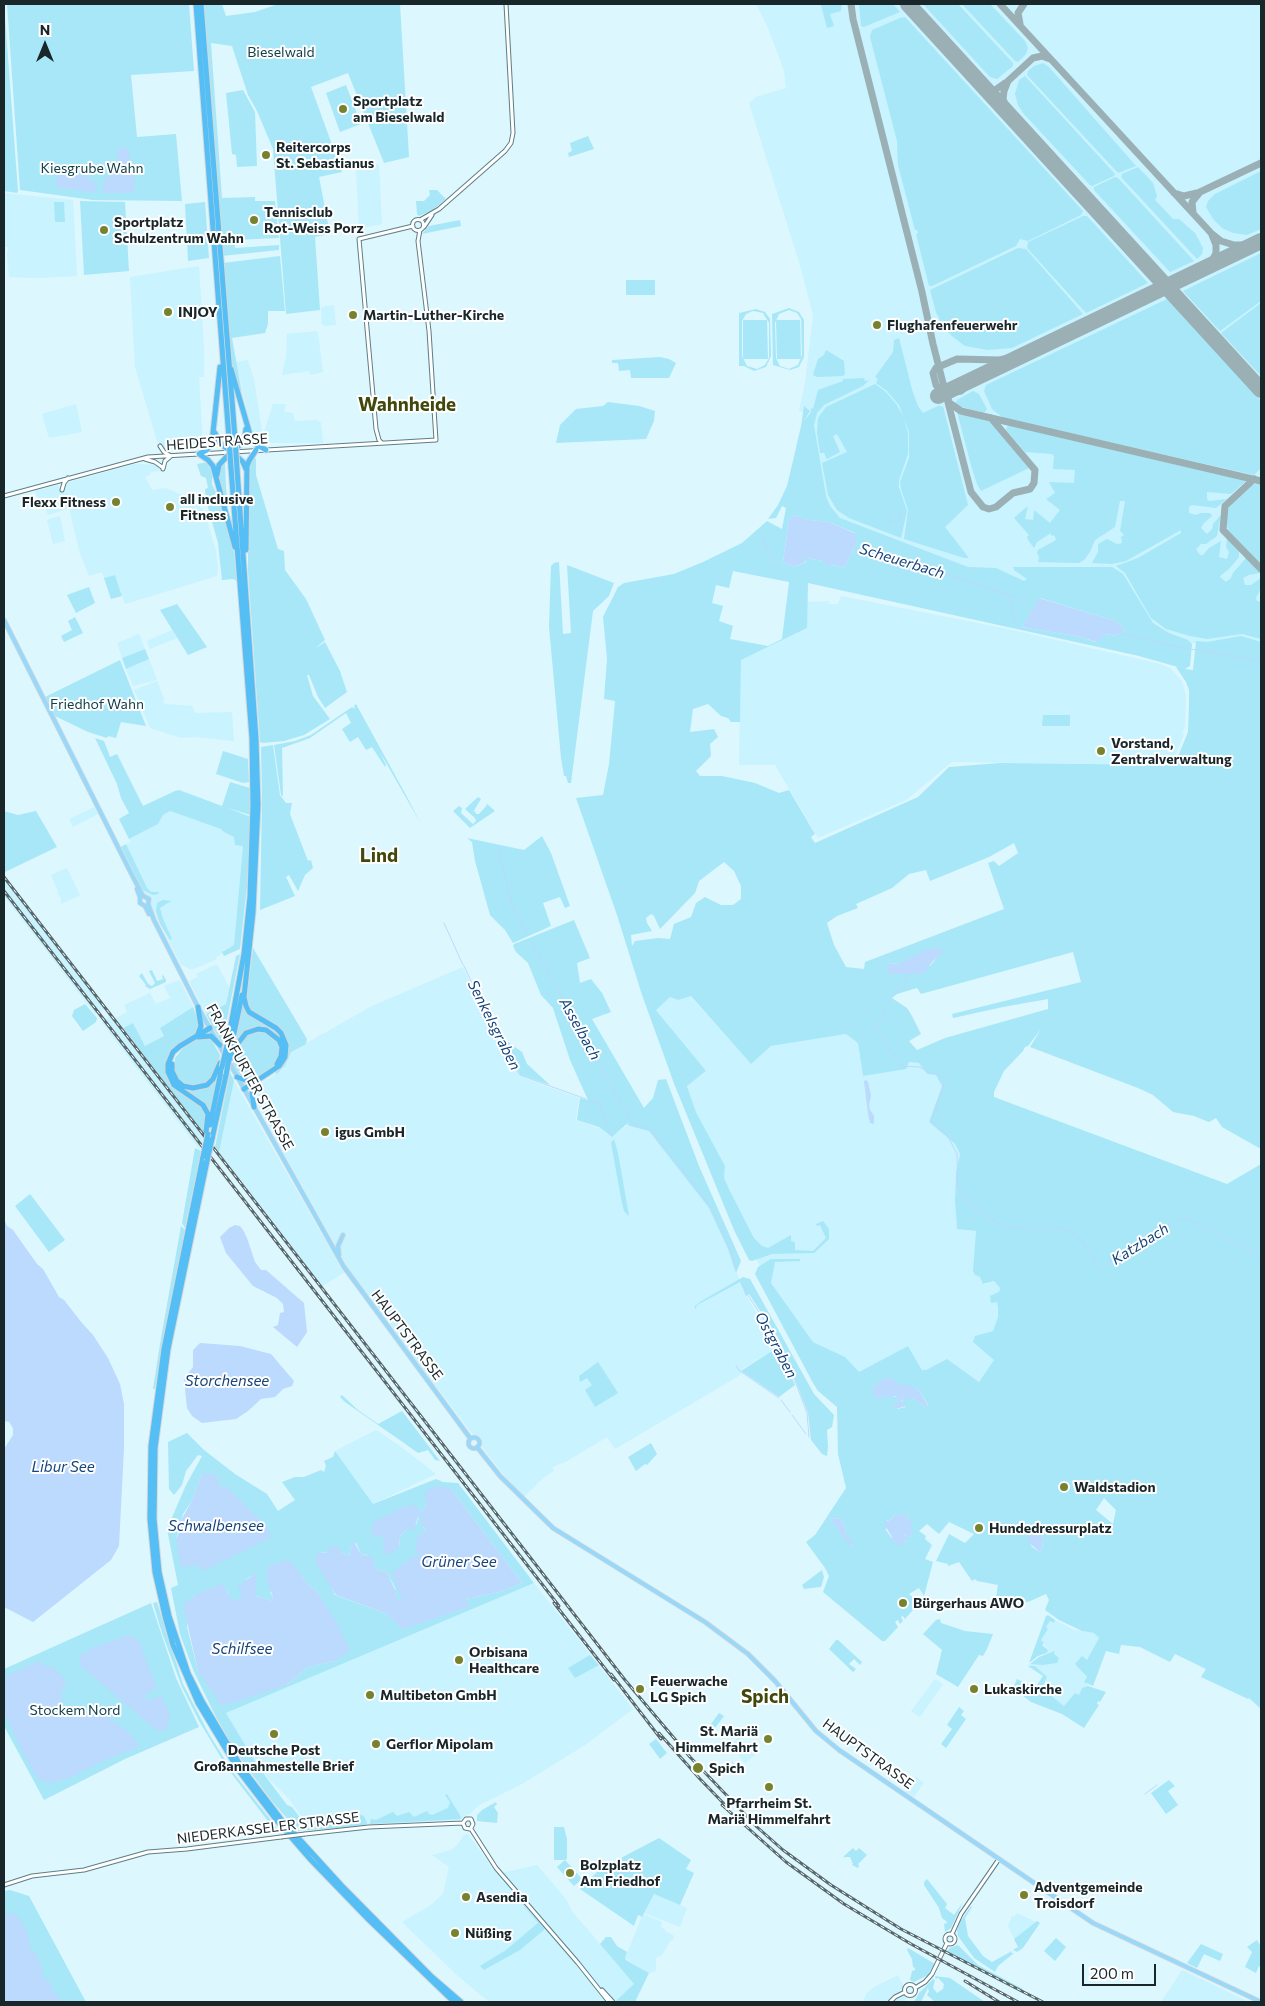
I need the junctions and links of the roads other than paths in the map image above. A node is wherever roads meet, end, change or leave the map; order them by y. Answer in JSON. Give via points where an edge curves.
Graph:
{"nodes":[{"id":1,"x":196,"y":4,"type":"edge"},
{"id":2,"x":201,"y":4,"type":"edge"},
{"id":3,"x":506,"y":4,"type":"edge"},
{"id":4,"x":433,"y":214,"type":"junction"},
{"id":5,"x":420,"y":220,"type":"junction"},
{"id":6,"x":413,"y":226,"type":"junction"},
{"id":7,"x":422,"y":229,"type":"junction"},
{"id":8,"x":217,"y":255,"type":"junction"},
{"id":9,"x":218,"y":266,"type":"junction"},
{"id":10,"x":226,"y":338,"type":"junction"},
{"id":11,"x":222,"y":354,"type":"junction"},
{"id":12,"x":246,"y":426,"type":"junction"},
{"id":13,"x":215,"y":430,"type":"junction"},
{"id":14,"x":377,"y":433,"type":"junction"},
{"id":15,"x":232,"y":439,"type":"junction"},
{"id":16,"x":372,"y":444,"type":"junction"},
{"id":17,"x":382,"y":444,"type":"junction"},
{"id":18,"x":160,"y":446,"type":"dead end"},
{"id":19,"x":256,"y":450,"type":"junction"},
{"id":20,"x":266,"y":450,"type":"junction"},
{"id":21,"x":232,"y":452,"type":"junction"},
{"id":22,"x":199,"y":454,"type":"junction"},
{"id":23,"x":172,"y":456,"type":"junction"},
{"id":24,"x":142,"y":458,"type":"junction"},
{"id":25,"x":234,"y":469,"type":"junction"},
{"id":26,"x":247,"y":475,"type":"junction"},
{"id":27,"x":68,"y":478,"type":"junction"},
{"id":28,"x":218,"y":480,"type":"junction"},
{"id":29,"x":62,"y":490,"type":"dead end"},
{"id":30,"x":4,"y":496,"type":"edge"},
{"id":31,"x":240,"y":570,"type":"junction"},
{"id":32,"x":245,"y":578,"type":"junction"},
{"id":33,"x":4,"y":620,"type":"edge"},
{"id":34,"x":142,"y":896,"type":"junction"},
{"id":35,"x":146,"y":905,"type":"junction"},
{"id":36,"x":248,"y":943,"type":"junction"},
{"id":37,"x":246,"y":953,"type":"junction"},
{"id":38,"x":247,"y":969,"type":"junction"},
{"id":39,"x":198,"y":1007,"type":"junction"},
{"id":40,"x":210,"y":1029,"type":"junction"},
{"id":41,"x":198,"y":1036,"type":"junction"},
{"id":42,"x":220,"y":1044,"type":"junction"},
{"id":43,"x":232,"y":1044,"type":"junction"},
{"id":44,"x":221,"y":1065,"type":"junction"},
{"id":45,"x":237,"y":1077,"type":"junction"},
{"id":46,"x":256,"y":1081,"type":"junction"},
{"id":47,"x":244,"y":1088,"type":"junction"},
{"id":48,"x":254,"y":1107,"type":"junction"},
{"id":49,"x":209,"y":1135,"type":"junction"},
{"id":50,"x":205,"y":1159,"type":"junction"},
{"id":51,"x":342,"y":1235,"type":"dead end"},
{"id":52,"x":331,"y":1242,"type":"joint"},
{"id":53,"x":339,"y":1257,"type":"junction"},
{"id":54,"x":470,"y":1438,"type":"junction"},
{"id":55,"x":477,"y":1447,"type":"junction"},
{"id":56,"x":463,"y":1823,"type":"junction"},
{"id":57,"x":470,"y":1828,"type":"junction"},
{"id":58,"x":998,"y":1859,"type":"junction"},
{"id":59,"x":4,"y":1885,"type":"edge"},
{"id":60,"x":952,"y":1934,"type":"junction"},
{"id":61,"x":948,"y":1943,"type":"junction"},
{"id":62,"x":915,"y":1988,"type":"junction"},
{"id":63,"x":905,"y":1992,"type":"junction"},
{"id":64,"x":454,"y":2002,"type":"edge"},
{"id":65,"x":460,"y":2002,"type":"edge"},
{"id":66,"x":611,"y":2002,"type":"edge"},
{"id":67,"x":890,"y":2002,"type":"edge"},
{"id":68,"x":1261,"y":2002,"type":"edge"}],
"edges":[{"from":1,"to":8,"type":"highway"},
{"from":2,"to":8,"type":"highway"},
{"from":3,"to":4,"type":"main road","via":[[513,137],[508,148]]},
{"from":4,"to":5,"type":"main road"},
{"from":4,"to":7,"type":"main road"},
{"from":5,"to":6,"type":"main road","via":[[414,221]]},
{"from":5,"to":7,"type":"main road","via":[[424,223]]},
{"from":6,"to":7,"type":"main road"},
{"from":6,"to":14,"type":"main road","via":[[359,239]]},
{"from":7,"to":17,"type":"main road","name":"HEIDESTRASSE","via":[[418,240],[429,330],[436,440]]},
{"from":8,"to":9,"type":"highway"},
{"from":9,"to":10,"type":"highway"},
{"from":9,"to":11,"type":"highway"},
{"from":10,"to":12,"type":"highway"},
{"from":10,"to":15,"type":"highway"},
{"from":11,"to":13,"type":"highway"},
{"from":11,"to":15,"type":"highway"},
{"from":12,"to":20,"type":"highway","via":[[254,442]]},
{"from":12,"to":21,"type":"highway","via":[[244,441]]},
{"from":13,"to":21,"type":"highway","via":[[219,442]]},
{"from":13,"to":22,"type":"highway","via":[[210,446]]},
{"from":14,"to":16,"type":"main road"},
{"from":14,"to":17,"type":"main road"},
{"from":15,"to":25,"type":"highway","bridge":true},
{"from":16,"to":17,"type":"main road","name":"HEIDESTRASSE"},
{"from":16,"to":20,"type":"main road","name":"HEIDESTRASSE"},
{"from":18,"to":23,"type":"main road"},
{"from":19,"to":20,"type":"main road","name":"HEIDESTRASSE"},
{"from":19,"to":21,"type":"main road","name":"HEIDESTRASSE"},
{"from":19,"to":26,"type":"highway","via":[[249,461]]},
{"from":21,"to":22,"type":"main road","name":"HEIDESTRASSE"},
{"from":21,"to":26,"type":"highway","via":[[243,462]]},
{"from":21,"to":28,"type":"highway","via":[[219,465]]},
{"from":22,"to":23,"type":"main road","name":"HEIDESTRASSE"},
{"from":22,"to":28,"type":"highway","via":[[213,466]]},
{"from":23,"to":24,"type":"main road","name":"HEIDESTRASSE"},
{"from":23,"to":24,"type":"main road","via":[[162,468]]},
{"from":24,"to":27,"type":"main road","name":"HEIDESTRASSE"},
{"from":25,"to":31,"type":"highway"},
{"from":25,"to":32,"type":"highway"},
{"from":26,"to":32,"type":"highway"},
{"from":27,"to":29,"type":"main road"},
{"from":27,"to":30,"type":"main road","name":"HEIDESTRASSE"},
{"from":28,"to":31,"type":"highway"},
{"from":31,"to":36,"type":"highway","via":[[254,805]]},
{"from":32,"to":36,"type":"highway","via":[[257,753],[256,857]]},
{"from":33,"to":34,"type":"main road"},
{"from":34,"to":35,"type":"main road","via":[[140,903]]},
{"from":34,"to":35,"type":"main road","via":[[149,899]]},
{"from":35,"to":39,"type":"main road","name":"FRANKFURTER STRASSE"},
{"from":36,"to":37,"type":"highway"},
{"from":37,"to":38,"type":"highway"},
{"from":37,"to":43,"type":"highway"},
{"from":38,"to":43,"type":"highway"},
{"from":38,"to":46,"type":"highway","via":[[246,1006],[254,1016],[276,1028],[286,1045],[285,1057],[279,1066]]},
{"from":39,"to":40,"type":"main road","name":"FRANKFURTER STRASSE"},
{"from":39,"to":41,"type":"highway","via":[[201,1026]]},
{"from":40,"to":41,"type":"highway"},
{"from":40,"to":42,"type":"main road","name":"FRANKFURTER STRASSE"},
{"from":41,"to":42,"type":"highway","via":[[211,1036]]},
{"from":41,"to":44,"type":"highway","via":[[179,1049],[172,1059],[172,1071],[177,1080],[183,1086],[193,1088],[207,1085]]},
{"from":41,"to":49,"type":"highway","via":[[173,1052],[168,1072],[174,1085],[203,1105],[208,1114]]},
{"from":42,"to":45,"type":"main road","name":"FRANKFURTER STRASSE"},
{"from":43,"to":44,"type":"highway","bridge":true},
{"from":43,"to":46,"type":"highway","via":[[246,1032],[258,1029],[271,1032],[279,1040],[282,1047],[279,1060]]},
{"from":43,"to":49,"type":"highway","bridge":true},
{"from":44,"to":49,"type":"highway"},
{"from":45,"to":46,"type":"highway"},
{"from":45,"to":47,"type":"main road","name":"FRANKFURTER STRASSE"},
{"from":46,"to":47,"type":"highway"},
{"from":46,"to":48,"type":"highway","via":[[252,1094]]},
{"from":47,"to":48,"type":"main road","name":"FRANKFURTER STRASSE"},
{"from":48,"to":52,"type":"main road","name":"FRANKFURTER STRASSE"},
{"from":49,"to":50,"type":"highway","bridge":true},
{"from":49,"to":50,"type":"highway","bridge":true},
{"from":50,"to":64,"type":"highway","via":[[164,1349],[151,1446],[152,1545],[169,1631],[184,1674],[224,1750],[278,1822],[369,1920]]},
{"from":50,"to":65,"type":"highway","via":[[168,1349],[155,1448],[154,1519],[159,1572],[168,1616],[188,1673],[216,1727],[281,1820],[342,1886]]},
{"from":51,"to":53,"type":"main road"},
{"from":52,"to":53,"type":"main road","name":"HAUPTSTRASSE"},
{"from":53,"to":54,"type":"main road","name":"HAUPTSTRASSE"},
{"from":54,"to":55,"type":"main road","name":"HAUPTSTRASSE","via":[[469,1446]]},
{"from":54,"to":55,"type":"main road","name":"HAUPTSTRASSE","via":[[478,1439]]},
{"from":55,"to":58,"type":"main road","name":"HAUPTSTRASSE","via":[[500,1476],[553,1528],[713,1627],[766,1671],[825,1739]]},
{"from":56,"to":57,"type":"main road","via":[[465,1828]]},
{"from":56,"to":57,"type":"main road","via":[[471,1819],[474,1824]]},
{"from":56,"to":59,"type":"main road","name":"NIEDERKASSELER STRASSE","bridge":true,"via":[[369,1827],[148,1852],[78,1871],[32,1876]]},
{"from":57,"to":66,"type":"main road","via":[[499,1872]]},
{"from":58,"to":60,"type":"main road","via":[[961,1914]]},
{"from":58,"to":68,"type":"main road","name":"HAUPTSTRASSE","via":[[1093,1923]]},
{"from":60,"to":61,"type":"main road","via":[[945,1937]]},
{"from":60,"to":61,"type":"main road","via":[[955,1941]]},
{"from":61,"to":62,"type":"main road","via":[[932,1975]]},
{"from":62,"to":63,"type":"main road","via":[[909,1985]]},
{"from":62,"to":63,"type":"main road","via":[[912,1995]]},
{"from":63,"to":67,"type":"main road"}]}
